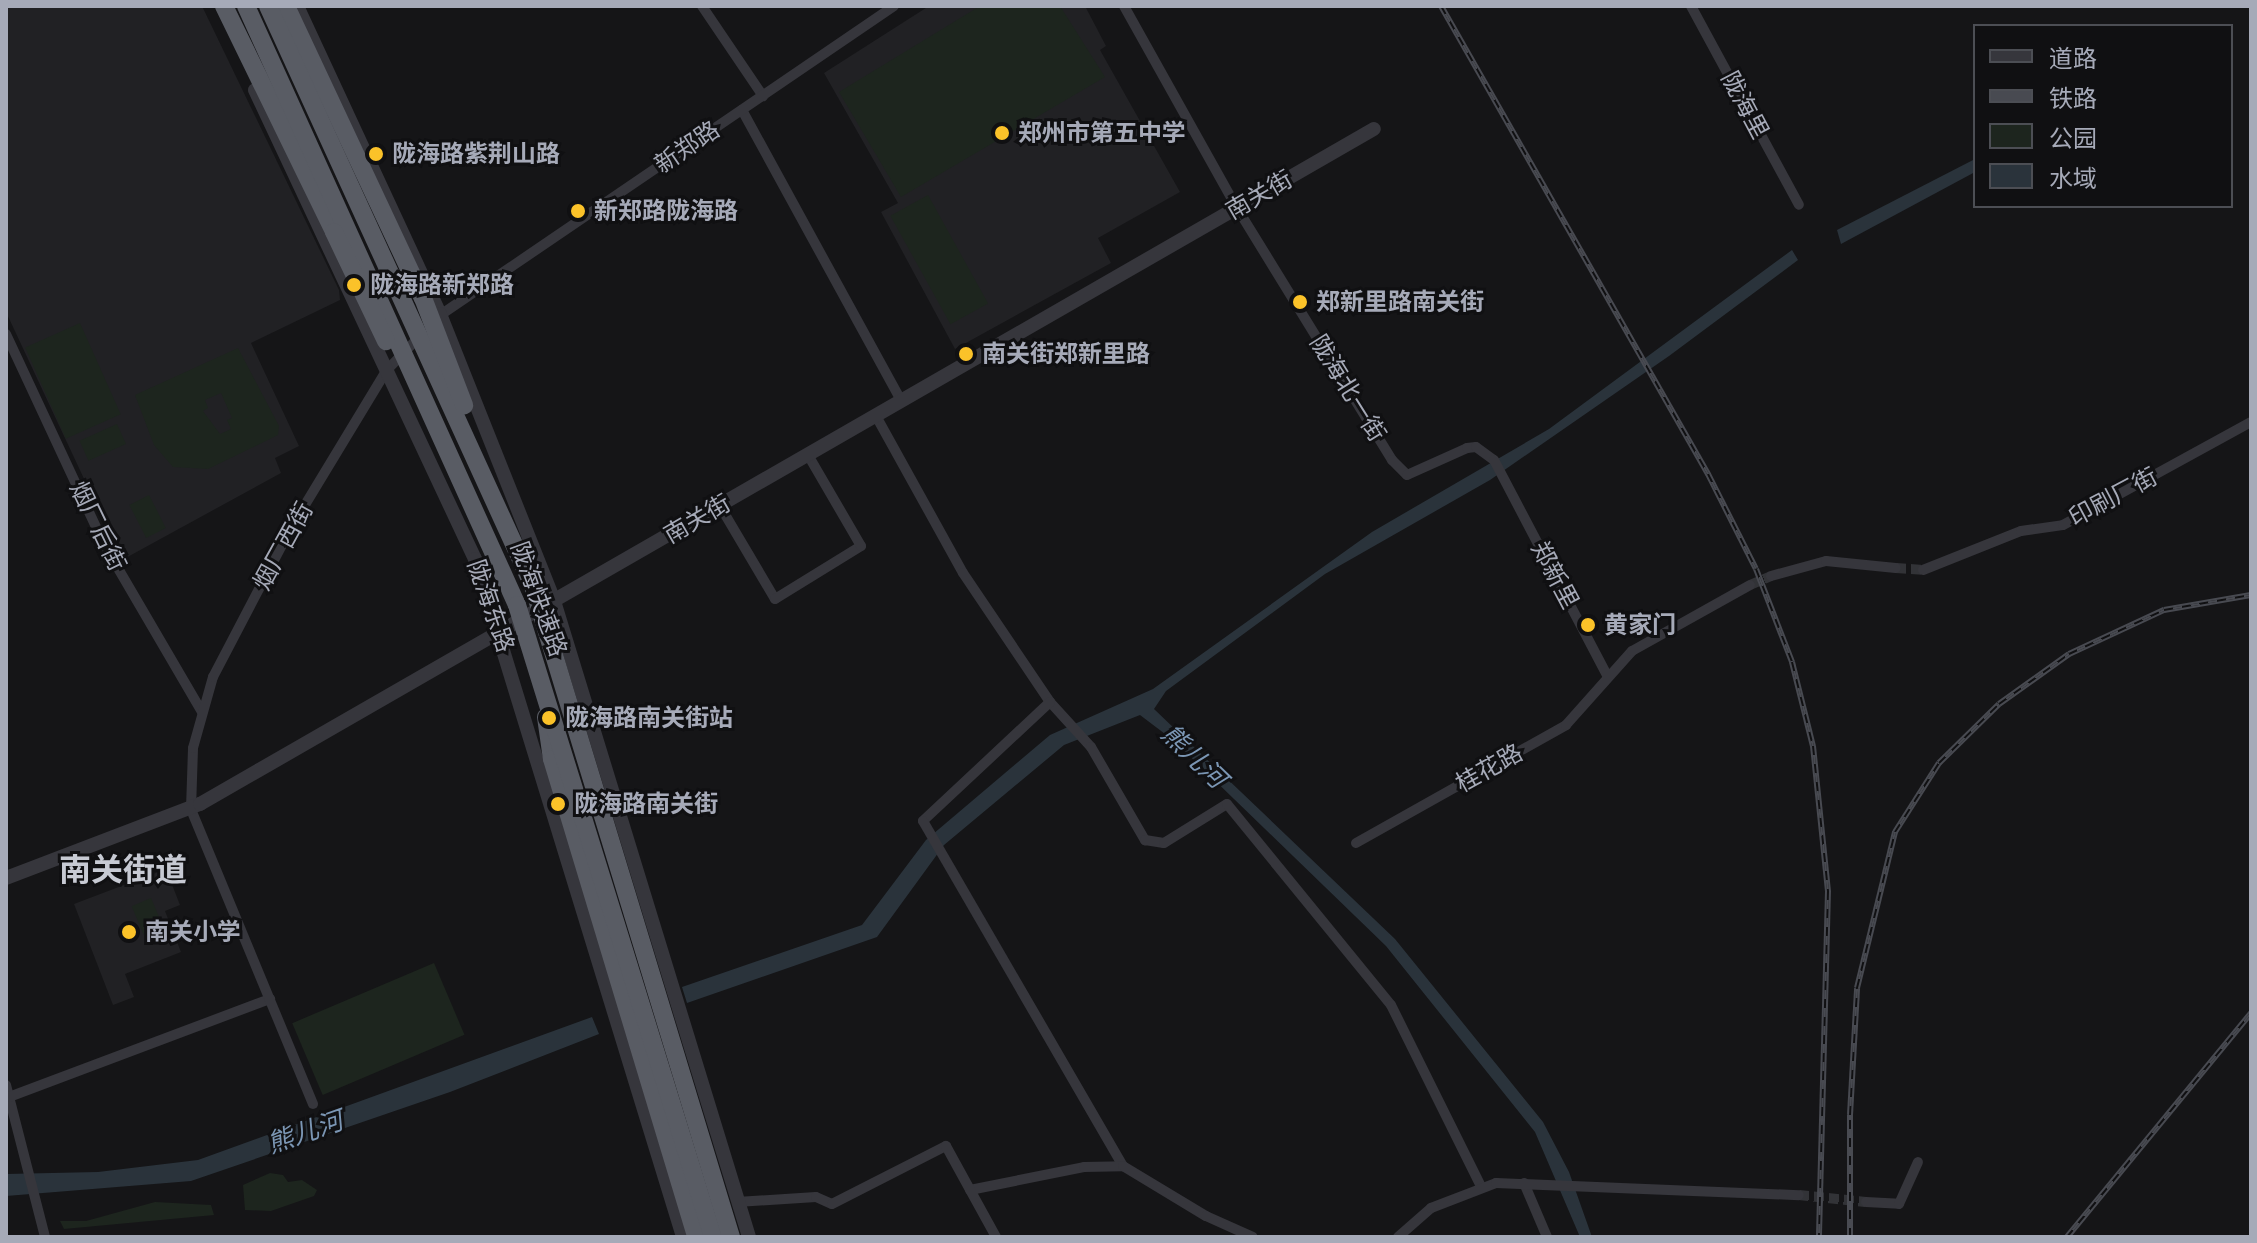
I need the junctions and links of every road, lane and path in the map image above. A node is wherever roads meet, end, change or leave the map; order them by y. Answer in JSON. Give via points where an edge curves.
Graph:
{"nodes":[{"id":1,"x":216,"y":6,"type":"edge"},
{"id":2,"x":224,"y":6,"type":"edge"},
{"id":3,"x":246,"y":6,"type":"edge"},
{"id":4,"x":268,"y":6,"type":"edge"},
{"id":5,"x":286,"y":6,"type":"edge"},
{"id":6,"x":297,"y":6,"type":"edge"},
{"id":7,"x":702,"y":6,"type":"edge"},
{"id":8,"x":1124,"y":6,"type":"edge"},
{"id":9,"x":1691,"y":6,"type":"edge"},
{"id":10,"x":887,"y":8,"type":"edge"},
{"id":11,"x":763,"y":96,"type":"junction"},
{"id":12,"x":742,"y":110,"type":"junction"},
{"id":13,"x":1374,"y":129,"type":"dead end"},
{"id":14,"x":1799,"y":205,"type":"dead end"},
{"id":15,"x":1237,"y":208,"type":"junction"},
{"id":16,"x":440,"y":314,"type":"junction"},
{"id":17,"x":7,"y":333,"type":"edge"},
{"id":18,"x":386,"y":371,"type":"junction"},
{"id":19,"x":901,"y":401,"type":"junction"},
{"id":20,"x":876,"y":416,"type":"junction"},
{"id":21,"x":2251,"y":422,"type":"edge"},
{"id":22,"x":808,"y":455,"type":"junction"},
{"id":23,"x":1494,"y":460,"type":"joint"},
{"id":24,"x":490,"y":484,"type":"junction"},
{"id":25,"x":469,"y":493,"type":"junction"},
{"id":26,"x":720,"y":506,"type":"junction"},
{"id":27,"x":1896,"y":568,"type":"tunnel mouth"},
{"id":28,"x":1923,"y":570,"type":"tunnel mouth"},
{"id":29,"x":1771,"y":576,"type":"tunnel mouth"},
{"id":30,"x":1750,"y":585,"type":"tunnel mouth"},
{"id":31,"x":554,"y":601,"type":"junction"},
{"id":32,"x":500,"y":632,"type":"junction"},
{"id":33,"x":539,"y":667,"type":"junction"},
{"id":34,"x":1607,"y":675,"type":"junction"},
{"id":35,"x":1050,"y":702,"type":"junction"},
{"id":36,"x":202,"y":712,"type":"junction"},
{"id":37,"x":191,"y":809,"type":"junction"},
{"id":38,"x":1356,"y":843,"type":"dead end"},
{"id":39,"x":6,"y":878,"type":"edge"},
{"id":40,"x":270,"y":999,"type":"junction"},
{"id":41,"x":6,"y":1085,"type":"edge"},
{"id":42,"x":9,"y":1097,"type":"junction"},
{"id":43,"x":313,"y":1104,"type":"dead end"},
{"id":44,"x":1918,"y":1162,"type":"dead end"},
{"id":45,"x":1123,"y":1166,"type":"junction"},
{"id":46,"x":1524,"y":1183,"type":"junction"},
{"id":47,"x":1481,"y":1186,"type":"junction"},
{"id":48,"x":970,"y":1190,"type":"junction"},
{"id":49,"x":1799,"y":1195,"type":"tunnel mouth"},
{"id":50,"x":737,"y":1202,"type":"junction"},
{"id":51,"x":1866,"y":1202,"type":"tunnel mouth"},
{"id":52,"x":45,"y":1237,"type":"edge"},
{"id":53,"x":683,"y":1237,"type":"edge"},
{"id":54,"x":696,"y":1237,"type":"edge"},
{"id":55,"x":713,"y":1237,"type":"edge"},
{"id":56,"x":731,"y":1237,"type":"edge"},
{"id":57,"x":749,"y":1237,"type":"edge"},
{"id":58,"x":996,"y":1237,"type":"edge"},
{"id":59,"x":1253,"y":1237,"type":"edge"},
{"id":60,"x":1398,"y":1237,"type":"edge"},
{"id":61,"x":1547,"y":1237,"type":"edge"}],
"edges":[{"from":1,"to":18,"type":"street","name":"陇海东路"},
{"from":2,"to":25,"type":"highway","bridge":true,"via":[[434,441]]},
{"from":3,"to":25,"type":"highway","name":"陇海快速路","bridge":true},
{"from":4,"to":24,"type":"highway","name":"陇海快速路","bridge":true},
{"from":5,"to":24,"type":"highway","bridge":true,"via":[[437,329]]},
{"from":6,"to":16,"type":"street"},
{"from":7,"to":11,"type":"street"},
{"from":8,"to":15,"type":"street","name":"陇海北一街"},
{"from":9,"to":14,"type":"street","name":"陇海里"},
{"from":10,"to":11,"type":"street","name":"新郑路"},
{"from":11,"to":12,"type":"street","name":"新郑路"},
{"from":12,"to":16,"type":"street","name":"新郑路"},
{"from":12,"to":19,"type":"street"},
{"from":13,"to":15,"type":"street","name":"南关街"},
{"from":15,"to":19,"type":"street","name":"南关街"},
{"from":15,"to":23,"type":"street","name":"陇海北一街","via":[[1400,470],[1413,475],[1476,447]]},
{"from":16,"to":18,"type":"street","name":"烟厂西街"},
{"from":16,"to":31,"type":"street"},
{"from":17,"to":36,"type":"street","name":"烟厂后街","via":[[105,546]]},
{"from":18,"to":32,"type":"street","name":"陇海东路","via":[[464,532]]},
{"from":18,"to":36,"type":"street","name":"烟厂西街","via":[[291,528],[213,677]]},
{"from":19,"to":20,"type":"street","name":"南关街"},
{"from":20,"to":22,"type":"street","name":"南关街"},
{"from":20,"to":35,"type":"street","via":[[963,573]]},
{"from":21,"to":28,"type":"street","name":"印刷厂街","via":[[2063,525],[2021,531]]},
{"from":22,"to":26,"type":"street","name":"南关街"},
{"from":22,"to":26,"type":"street","via":[[861,546],[775,599]]},
{"from":23,"to":34,"type":"street","name":"郑新里"},
{"from":24,"to":56,"type":"highway","name":"陇海快速路","bridge":true,"via":[[560,665]]},
{"from":25,"to":33,"type":"highway","name":"陇海快速路","bridge":true},
{"from":26,"to":31,"type":"street","name":"南关街"},
{"from":27,"to":29,"type":"street","via":[[1826,561]]},
{"from":30,"to":34,"type":"street","via":[[1652,636]]},
{"from":31,"to":32,"type":"street","name":"南关街"},
{"from":31,"to":50,"type":"street"},
{"from":32,"to":37,"type":"street","name":"南关街"},
{"from":32,"to":53,"type":"street","name":"陇海东路"},
{"from":33,"to":54,"type":"highway","bridge":true,"via":[[552,759]]},
{"from":33,"to":55,"type":"highway","name":"陇海快速路","bridge":true},
{"from":34,"to":38,"type":"street","name":"桂花路","via":[[1566,725]]},
{"from":35,"to":45,"type":"street","via":[[923,821]]},
{"from":35,"to":47,"type":"street","via":[[1091,747],[1136,827],[1153,844],[1164,843],[1227,804],[1391,1005]]},
{"from":36,"to":37,"type":"street","name":"烟厂西街","via":[[193,748]]},
{"from":37,"to":39,"type":"street","name":"南关街"},
{"from":37,"to":40,"type":"street"},
{"from":40,"to":42,"type":"street"},
{"from":40,"to":43,"type":"street"},
{"from":41,"to":42,"type":"street"},
{"from":42,"to":52,"type":"street"},
{"from":44,"to":51,"type":"street","via":[[1899,1204]]},
{"from":45,"to":48,"type":"street","via":[[1084,1167]]},
{"from":45,"to":59,"type":"street","via":[[1206,1216]]},
{"from":46,"to":47,"type":"street"},
{"from":46,"to":49,"type":"street"},
{"from":46,"to":61,"type":"street"},
{"from":47,"to":60,"type":"street","via":[[1431,1208]]},
{"from":48,"to":50,"type":"street","via":[[946,1146],[832,1204],[816,1197]]},
{"from":48,"to":58,"type":"street"},
{"from":50,"to":57,"type":"street"}]}
